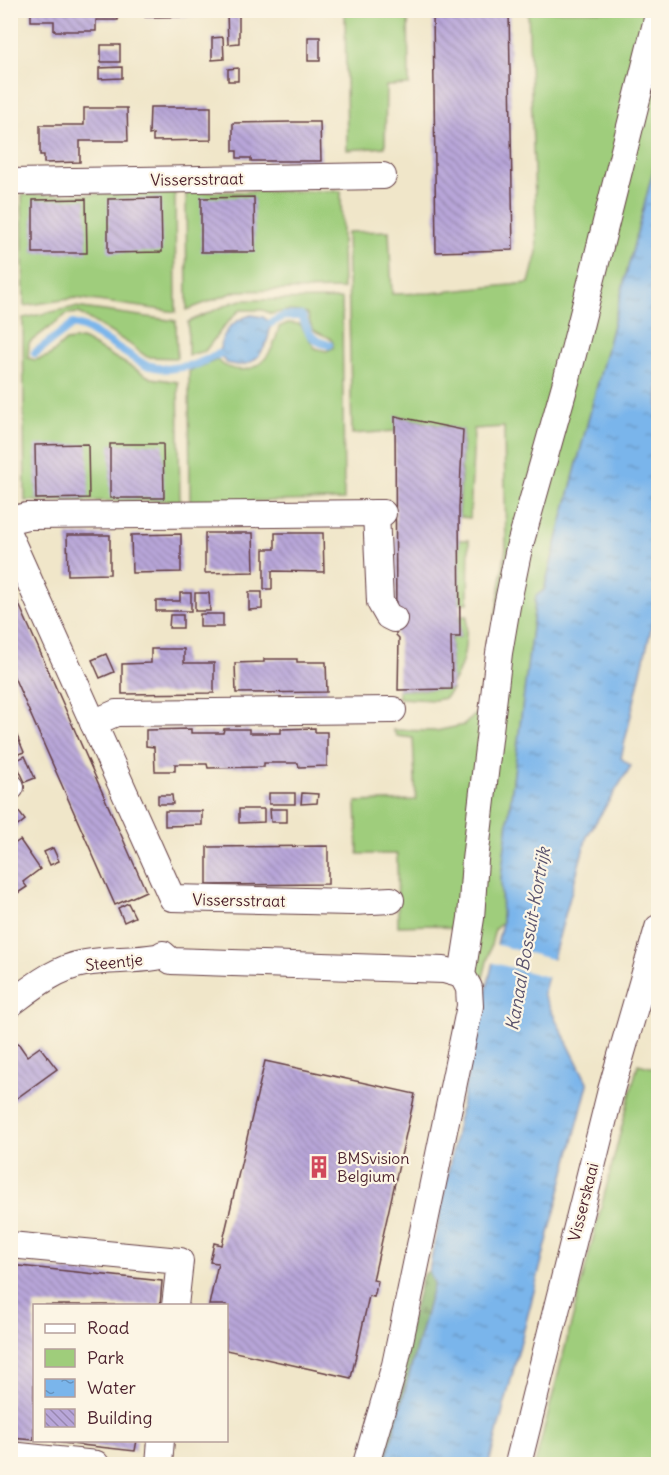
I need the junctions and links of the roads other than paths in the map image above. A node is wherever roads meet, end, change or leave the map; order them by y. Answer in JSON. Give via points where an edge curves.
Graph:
{"nodes":[{"id":1,"x":658,"y":15,"type":"edge"},
{"id":2,"x":383,"y":176,"type":"dead end"},
{"id":3,"x":10,"y":182,"type":"edge"},
{"id":4,"x":10,"y":520,"type":"edge"},
{"id":5,"x":10,"y":538,"type":"edge"},
{"id":6,"x":394,"y":618,"type":"dead end"},
{"id":7,"x":393,"y":710,"type":"dead end"},
{"id":8,"x":93,"y":723,"type":"junction"},
{"id":9,"x":391,"y":900,"type":"dead end"},
{"id":10,"x":656,"y":935,"type":"edge"},
{"id":11,"x":462,"y":975,"type":"junction"},
{"id":12,"x":10,"y":1004,"type":"edge"},
{"id":13,"x":10,"y":1245,"type":"edge"},
{"id":14,"x":175,"y":1304,"type":"edge"},
{"id":15,"x":161,"y":1442,"type":"edge"},
{"id":16,"x":10,"y":1455,"type":"edge"},
{"id":17,"x":96,"y":1464,"type":"edge"},
{"id":18,"x":159,"y":1464,"type":"edge"},
{"id":19,"x":366,"y":1464,"type":"edge"},
{"id":20,"x":518,"y":1464,"type":"edge"}],
"edges":[{"from":1,"to":11,"type":"street","via":[[567,378],[519,548],[498,653]]},
{"from":2,"to":3,"type":"street","name":"Vissersstraat"},
{"from":4,"to":6,"type":"street","via":[[27,516],[380,513],[380,602],[388,616]]},
{"from":5,"to":8,"type":"street","name":"Vissersstraat"},
{"from":7,"to":8,"type":"street","via":[[116,713]]},
{"from":8,"to":9,"type":"street","name":"Vissersstraat","via":[[172,898]]},
{"from":10,"to":20,"type":"street","name":"Visserskaai","via":[[611,1090]]},
{"from":11,"to":12,"type":"street","name":"Steentje","via":[[444,970],[171,961],[159,955],[69,968]]},
{"from":11,"to":19,"type":"street","via":[[469,988],[470,1006],[395,1365]]},
{"from":13,"to":14,"type":"street","via":[[180,1262]]},
{"from":15,"to":18,"type":"street"},
{"from":16,"to":17,"type":"street"}]}
